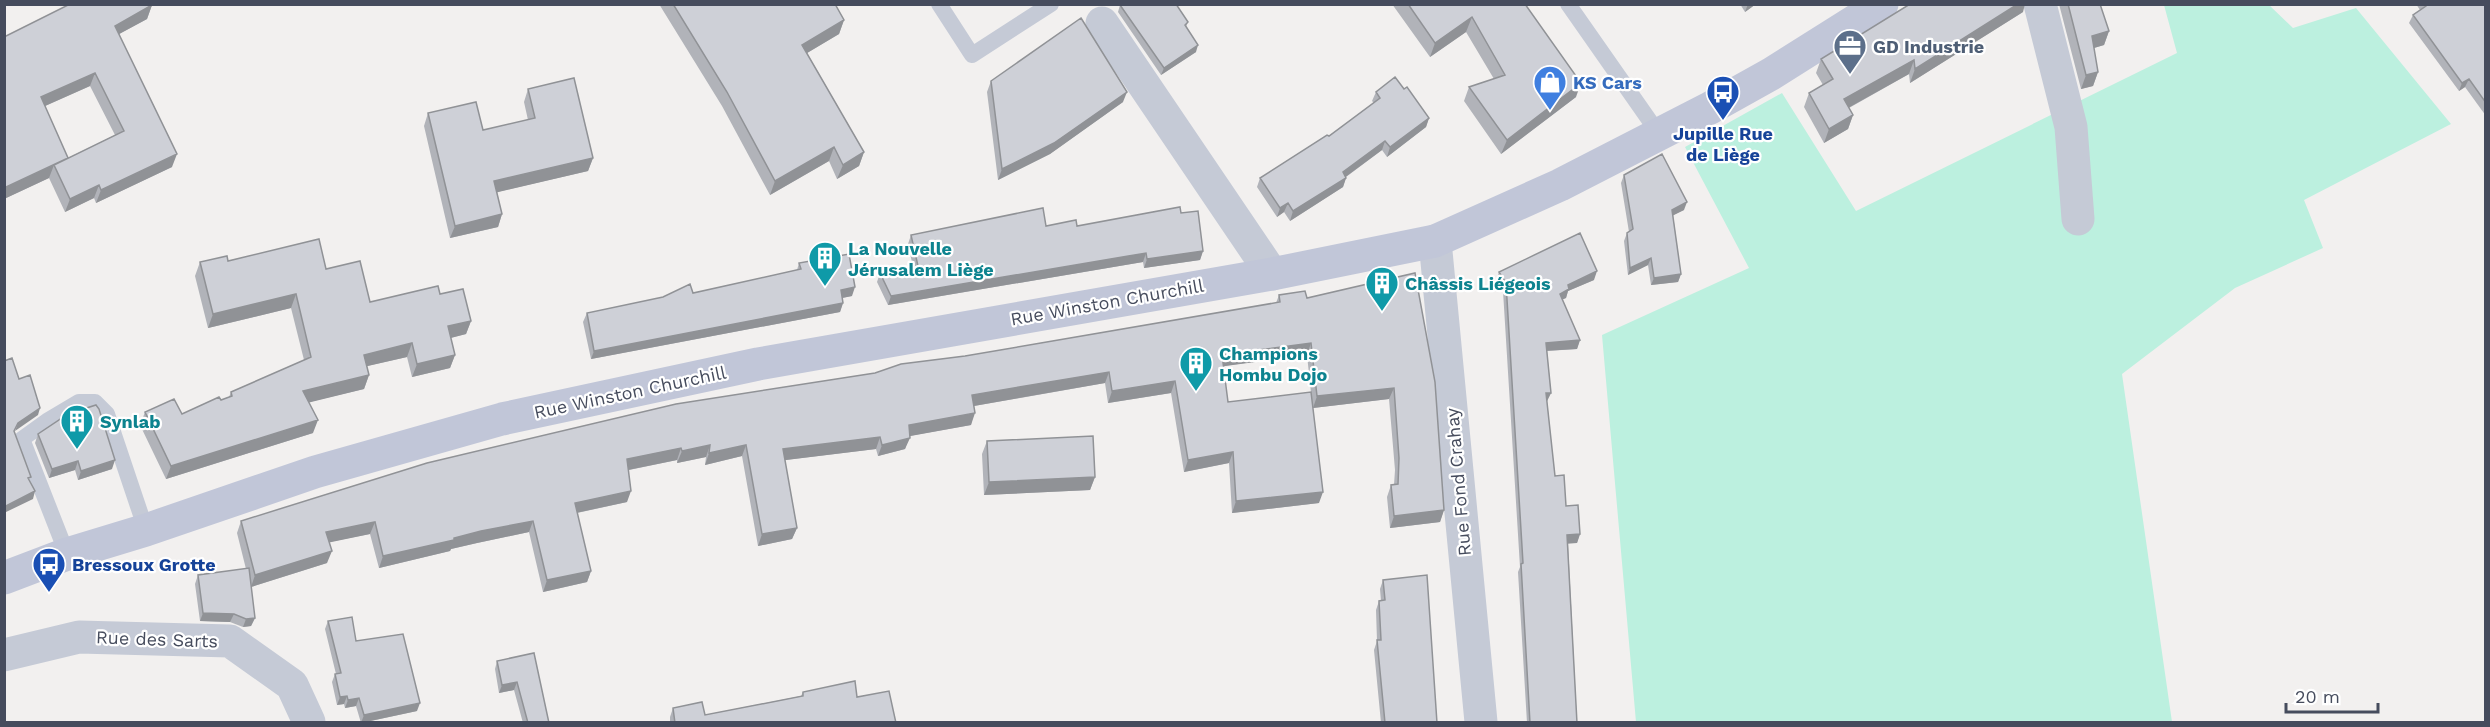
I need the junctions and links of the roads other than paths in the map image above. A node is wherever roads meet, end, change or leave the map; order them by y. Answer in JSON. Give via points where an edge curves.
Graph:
{"nodes":[{"id":1,"x":939,"y":4,"type":"edge"},
{"id":2,"x":1051,"y":4,"type":"edge"},
{"id":3,"x":1568,"y":4,"type":"edge"},
{"id":4,"x":1882,"y":4,"type":"edge"},
{"id":5,"x":2040,"y":4,"type":"edge"},
{"id":6,"x":1102,"y":23,"type":"dead end"},
{"id":7,"x":1659,"y":134,"type":"junction"},
{"id":8,"x":2078,"y":219,"type":"dead end"},
{"id":9,"x":1435,"y":241,"type":"junction"},
{"id":10,"x":1272,"y":274,"type":"junction"},
{"id":11,"x":146,"y":530,"type":"junction"},
{"id":12,"x":67,"y":554,"type":"junction"},
{"id":13,"x":4,"y":578,"type":"edge"},
{"id":14,"x":4,"y":655,"type":"edge"},
{"id":15,"x":309,"y":723,"type":"edge"},
{"id":16,"x":1481,"y":723,"type":"edge"}],
"edges":[{"from":1,"to":2,"type":"lane","via":[[972,56]]},
{"from":3,"to":7,"type":"lane"},
{"from":4,"to":7,"type":"main road","name":"Rue Winston Churchill","via":[[1771,74]]},
{"from":5,"to":8,"type":"street","via":[[2071,127]]},
{"from":6,"to":10,"type":"street"},
{"from":7,"to":9,"type":"main road","name":"Rue Winston Churchill"},
{"from":9,"to":10,"type":"main road","name":"Rue Winston Churchill"},
{"from":9,"to":16,"type":"street","name":"Rue Fond Crahay"},
{"from":10,"to":11,"type":"main road","name":"Rue Winston Churchill","via":[[769,362],[502,419],[315,472]]},
{"from":11,"to":12,"type":"main road","name":"Rue Winston Churchill"},
{"from":11,"to":12,"type":"lane","via":[[107,414],[95,402],[78,402],[22,439]]},
{"from":12,"to":13,"type":"main road","name":"Rue Winston Churchill"},
{"from":14,"to":15,"type":"street","name":"Rue des Sarts","via":[[79,637],[230,641],[292,686]]}]}
